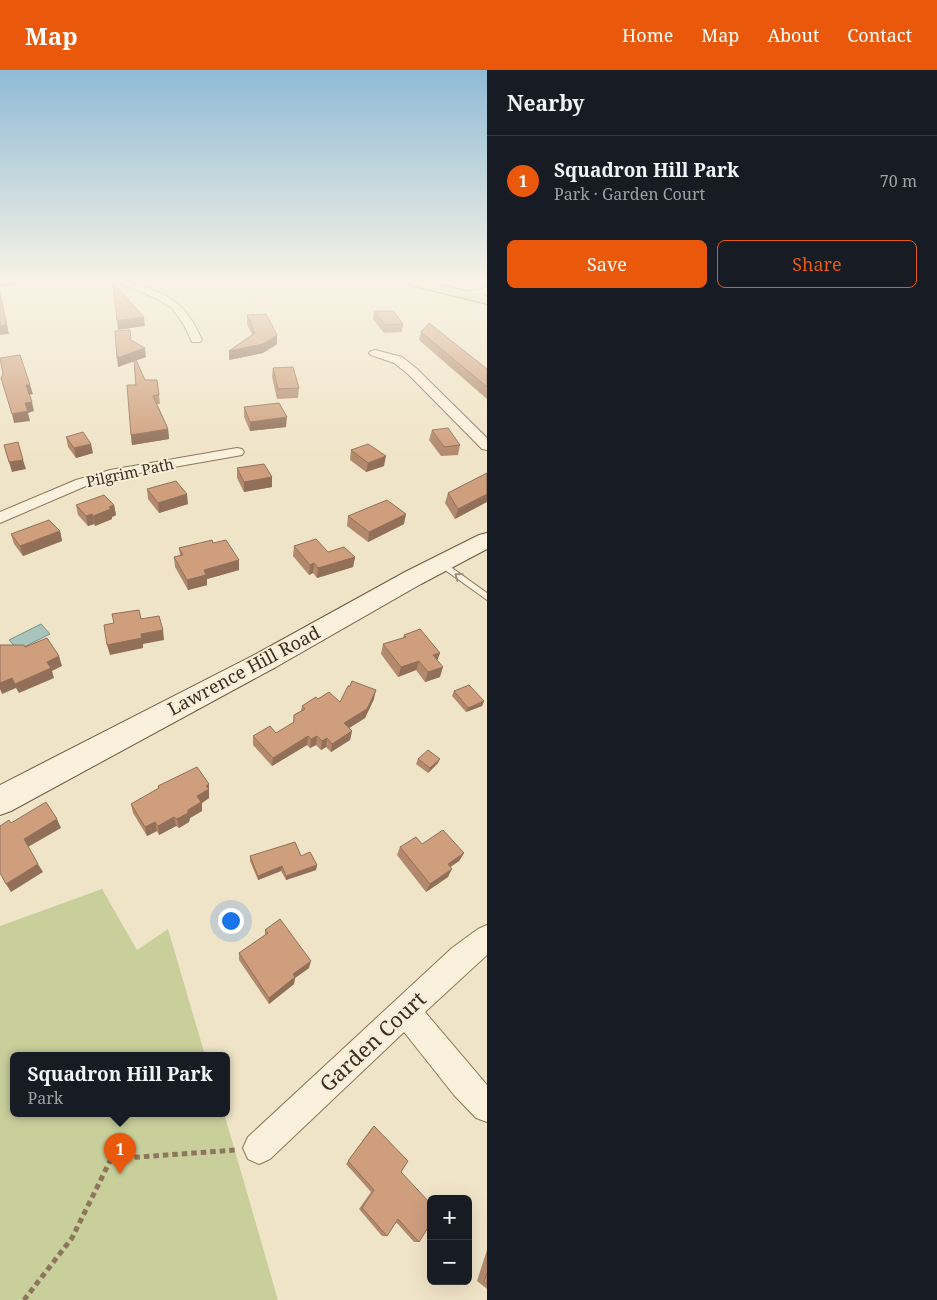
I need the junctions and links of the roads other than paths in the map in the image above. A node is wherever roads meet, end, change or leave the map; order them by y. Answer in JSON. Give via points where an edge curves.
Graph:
{"nodes":[{"id":1,"x":375,"y":352,"type":"dead end"},
{"id":2,"x":487,"y":446,"type":"edge"},
{"id":3,"x":237,"y":452,"type":"dead end"},
{"id":4,"x":0,"y":518,"type":"edge"},
{"id":5,"x":487,"y":540,"type":"edge"},
{"id":6,"x":441,"y":564,"type":"junction"},
{"id":7,"x":487,"y":597,"type":"edge"},
{"id":8,"x":0,"y":801,"type":"edge"},
{"id":9,"x":487,"y":938,"type":"edge"},
{"id":10,"x":406,"y":1012,"type":"junction"},
{"id":11,"x":487,"y":1107,"type":"edge"},
{"id":12,"x":260,"y":1148,"type":"road end"}],
"edges":[{"from":1,"to":2,"type":"street","via":[[398,360],[412,370]]},
{"from":3,"to":4,"type":"street","name":"Pilgrim Path","via":[[115,473],[81,483]]},
{"from":5,"to":6,"type":"main road","name":"Lawrence Hill Road"},
{"from":7,"to":6,"type":"lane","one_way":true},
{"from":6,"to":8,"type":"main road","name":"Lawrence Hill Road"},
{"from":9,"to":10,"type":"street","name":"Garden Court"},
{"from":10,"to":11,"type":"street"},
{"from":10,"to":12,"type":"street","name":"Garden Court"}]}
